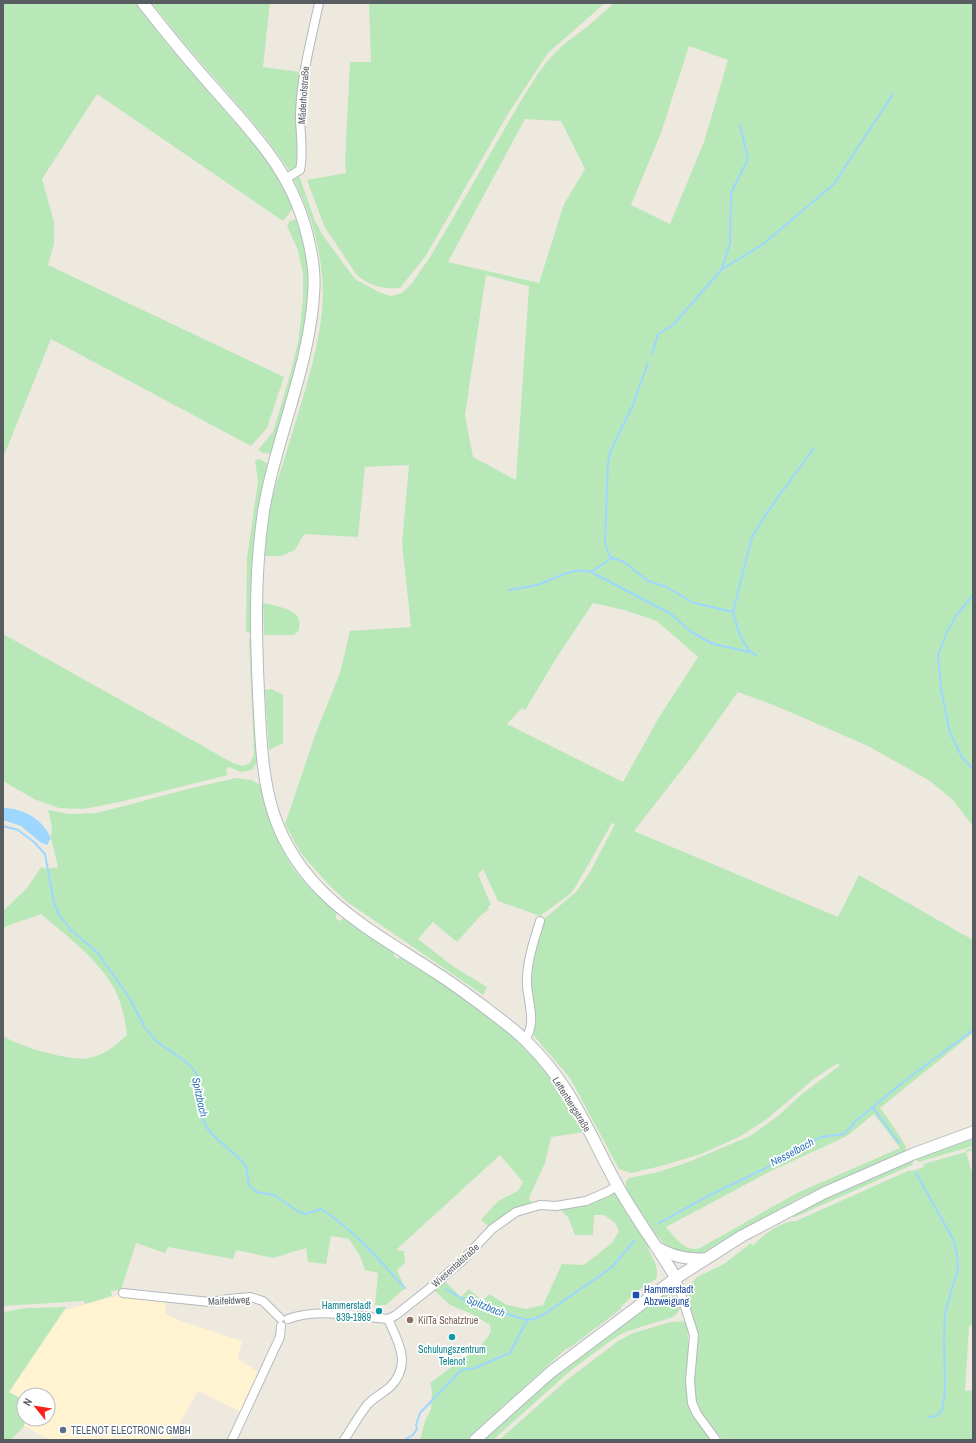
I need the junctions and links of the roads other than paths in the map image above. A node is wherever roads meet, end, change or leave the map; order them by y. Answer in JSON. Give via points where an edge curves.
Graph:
{"nodes":[{"id":1,"x":143,"y":3,"type":"edge"},
{"id":2,"x":319,"y":3,"type":"edge"},
{"id":3,"x":285,"y":179,"type":"junction"},
{"id":4,"x":540,"y":921,"type":"dead end"},
{"id":5,"x":525,"y":1039,"type":"junction"},
{"id":6,"x":973,"y":1132,"type":"edge"},
{"id":7,"x":617,"y":1186,"type":"junction"},
{"id":8,"x":656,"y":1247,"type":"junction"},
{"id":9,"x":705,"y":1260,"type":"junction"},
{"id":10,"x":676,"y":1278,"type":"junction"},
{"id":11,"x":123,"y":1293,"type":"dead end"},
{"id":12,"x":388,"y":1319,"type":"junction"},
{"id":13,"x":283,"y":1321,"type":"junction"},
{"id":14,"x":232,"y":1440,"type":"edge"},
{"id":15,"x":344,"y":1440,"type":"edge"},
{"id":16,"x":475,"y":1440,"type":"edge"},
{"id":17,"x":716,"y":1440,"type":"edge"}],
"edges":[{"from":1,"to":3,"type":"street","name":"Lettenbergstraße","via":[[254,135]]},
{"from":2,"to":3,"type":"street","name":"Mäderhofstraße","via":[[306,58],[303,85],[300,116],[303,160],[300,170]]},
{"from":3,"to":5,"type":"street","name":"Lettenbergstraße","via":[[298,206],[310,244],[315,284],[307,346],[263,514],[258,571],[257,635],[258,691],[268,797],[284,842],[303,871],[324,894],[352,917],[446,980]]},
{"from":4,"to":5,"type":"street","via":[[527,969],[532,1026]]},
{"from":5,"to":7,"type":"street","name":"Lettenbergstraße","via":[[566,1090]]},
{"from":6,"to":9,"type":"street","via":[[913,1154],[824,1193],[742,1236]]},
{"from":7,"to":8,"type":"street","name":"Lettenbergstraße"},
{"from":7,"to":12,"type":"street","name":"Wiesentalstraße","via":[[586,1201],[556,1206],[540,1205],[516,1212],[492,1230],[434,1285]]},
{"from":8,"to":9,"type":"street","via":[[676,1257]]},
{"from":8,"to":10,"type":"street","name":"Lettenbergstraße"},
{"from":9,"to":10,"type":"street"},
{"from":10,"to":16,"type":"street","via":[[551,1372]]},
{"from":10,"to":17,"type":"street","via":[[694,1335],[690,1381],[692,1403]]},
{"from":11,"to":13,"type":"street","name":"Maifeldweg","via":[[210,1302],[250,1297],[263,1301]]},
{"from":12,"to":13,"type":"street","via":[[312,1313]]},
{"from":12,"to":15,"type":"street","via":[[402,1353],[398,1379],[369,1404]]},
{"from":13,"to":14,"type":"street","via":[[280,1337]]}]}
